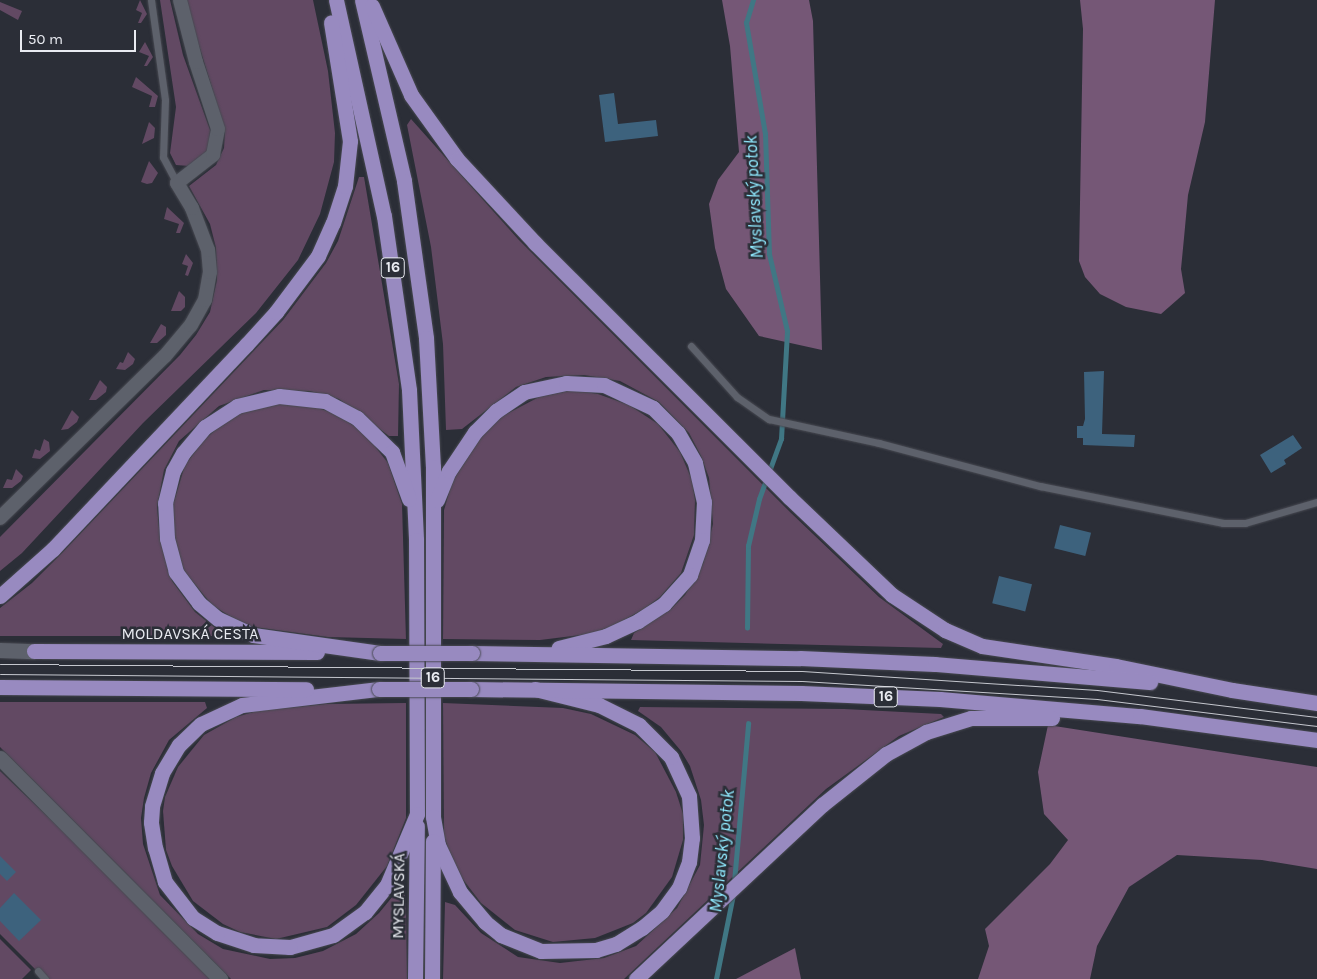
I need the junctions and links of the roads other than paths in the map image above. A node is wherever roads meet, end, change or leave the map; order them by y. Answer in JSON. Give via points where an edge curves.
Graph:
{"nodes":[{"id":1,"x":150,"y":0,"type":"edge"},
{"id":2,"x":180,"y":0,"type":"edge"},
{"id":3,"x":329,"y":0,"type":"edge"},
{"id":4,"x":336,"y":0,"type":"edge"},
{"id":5,"x":362,"y":0,"type":"edge"},
{"id":6,"x":370,"y":0,"type":"edge"},
{"id":7,"x":176,"y":182,"type":"junction"},
{"id":8,"x":691,"y":346,"type":"dead end"},
{"id":9,"x":1317,"y":502,"type":"edge"},
{"id":10,"x":0,"y":518,"type":"edge"},
{"id":11,"x":433,"y":539,"type":"junction"},
{"id":12,"x":416,"y":540,"type":"junction"},
{"id":13,"x":0,"y":596,"type":"edge"},
{"id":14,"x":0,"y":650,"type":"edge"},
{"id":15,"x":34,"y":651,"type":"joint"},
{"id":16,"x":380,"y":652,"type":"junction"},
{"id":17,"x":535,"y":654,"type":"junction"},
{"id":18,"x":0,"y":687,"type":"edge"},
{"id":19,"x":379,"y":689,"type":"junction"},
{"id":20,"x":535,"y":689,"type":"junction"},
{"id":21,"x":1232,"y":690,"type":"junction"},
{"id":22,"x":1317,"y":703,"type":"edge"},
{"id":23,"x":1235,"y":728,"type":"junction"},
{"id":24,"x":1317,"y":740,"type":"edge"},
{"id":25,"x":0,"y":758,"type":"edge"},
{"id":26,"x":417,"y":814,"type":"junction"},
{"id":27,"x":433,"y":817,"type":"junction"},
{"id":28,"x":38,"y":971,"type":"dead end"},
{"id":29,"x":45,"y":979,"type":"edge"},
{"id":30,"x":220,"y":979,"type":"edge"},
{"id":31,"x":415,"y":979,"type":"edge"},
{"id":32,"x":432,"y":979,"type":"edge"},
{"id":33,"x":636,"y":979,"type":"edge"}],
"edges":[{"from":1,"to":7,"type":"lane","via":[[165,100],[163,156]]},
{"from":2,"to":7,"type":"street","via":[[196,62],[217,120],[218,138],[208,161]]},
{"from":3,"to":13,"type":"highway","via":[[350,141],[345,186],[318,256],[276,312],[246,345],[53,549]]},
{"from":4,"to":12,"type":"highway","number":"16","via":[[384,216],[398,299],[413,443]]},
{"from":5,"to":11,"type":"highway","number":"16","via":[[404,181],[418,275],[431,404]]},
{"from":6,"to":21,"type":"highway","via":[[411,95],[448,148],[528,236],[789,497],[892,595],[922,617],[965,640],[996,649],[1116,666]]},
{"from":7,"to":10,"type":"street","via":[[200,226],[210,259],[209,283],[199,313],[165,356]]},
{"from":8,"to":9,"type":"lane","via":[[737,397],[769,419],[879,442],[1040,486],[1223,523],[1244,523]]},
{"from":11,"to":17,"type":"highway","via":[[439,493],[458,455],[484,421],[524,392],[566,383],[604,385],[636,399],[666,420],[695,463],[704,502],[702,540],[690,574],[664,604],[622,630]]},
{"from":11,"to":27,"type":"highway","number":"16"},
{"from":12,"to":16,"type":"highway","via":[[405,481],[392,452],[357,418],[325,401],[279,396],[237,406],[195,437],[173,471],[165,503],[168,545],[182,581],[204,608],[229,626],[253,635]]},
{"from":12,"to":26,"type":"highway","number":"16"},
{"from":14,"to":15,"type":"street","name":"MOLDAVSKÁ CESTA"},
{"from":15,"to":16,"type":"highway","name":"MOLDAVSKÁ CESTA","number":"16"},
{"from":16,"to":17,"type":"highway","number":"16","bridge":true},
{"from":17,"to":21,"type":"highway","number":"16","via":[[935,664]]},
{"from":18,"to":19,"type":"highway","number":"16"},
{"from":19,"to":20,"type":"highway","number":"16","bridge":true},
{"from":19,"to":26,"type":"highway","via":[[253,702],[201,724],[174,752],[157,787],[151,822],[159,864],[182,908],[217,933],[254,946],[278,948],[304,944],[342,930],[374,902],[398,865]]},
{"from":20,"to":23,"type":"highway","number":"16","via":[[801,693],[940,699]]},
{"from":20,"to":27,"type":"highway","via":[[599,705],[630,720],[651,734],[678,768],[692,809],[692,838],[684,876],[666,906],[633,935],[596,950],[559,953],[521,944],[485,922],[460,892],[441,855]]},
{"from":21,"to":22,"type":"highway","number":"16"},
{"from":23,"to":24,"type":"highway","number":"16"},
{"from":23,"to":33,"type":"highway","via":[[984,717],[957,722],[902,744],[866,768]]},
{"from":25,"to":30,"type":"street"},
{"from":26,"to":31,"type":"highway","name":"MYSLAVSKÁ","number":"16"},
{"from":27,"to":32,"type":"highway","name":"MYSLAVSKÁ","number":"16"},
{"from":28,"to":29,"type":"lane"}]}
